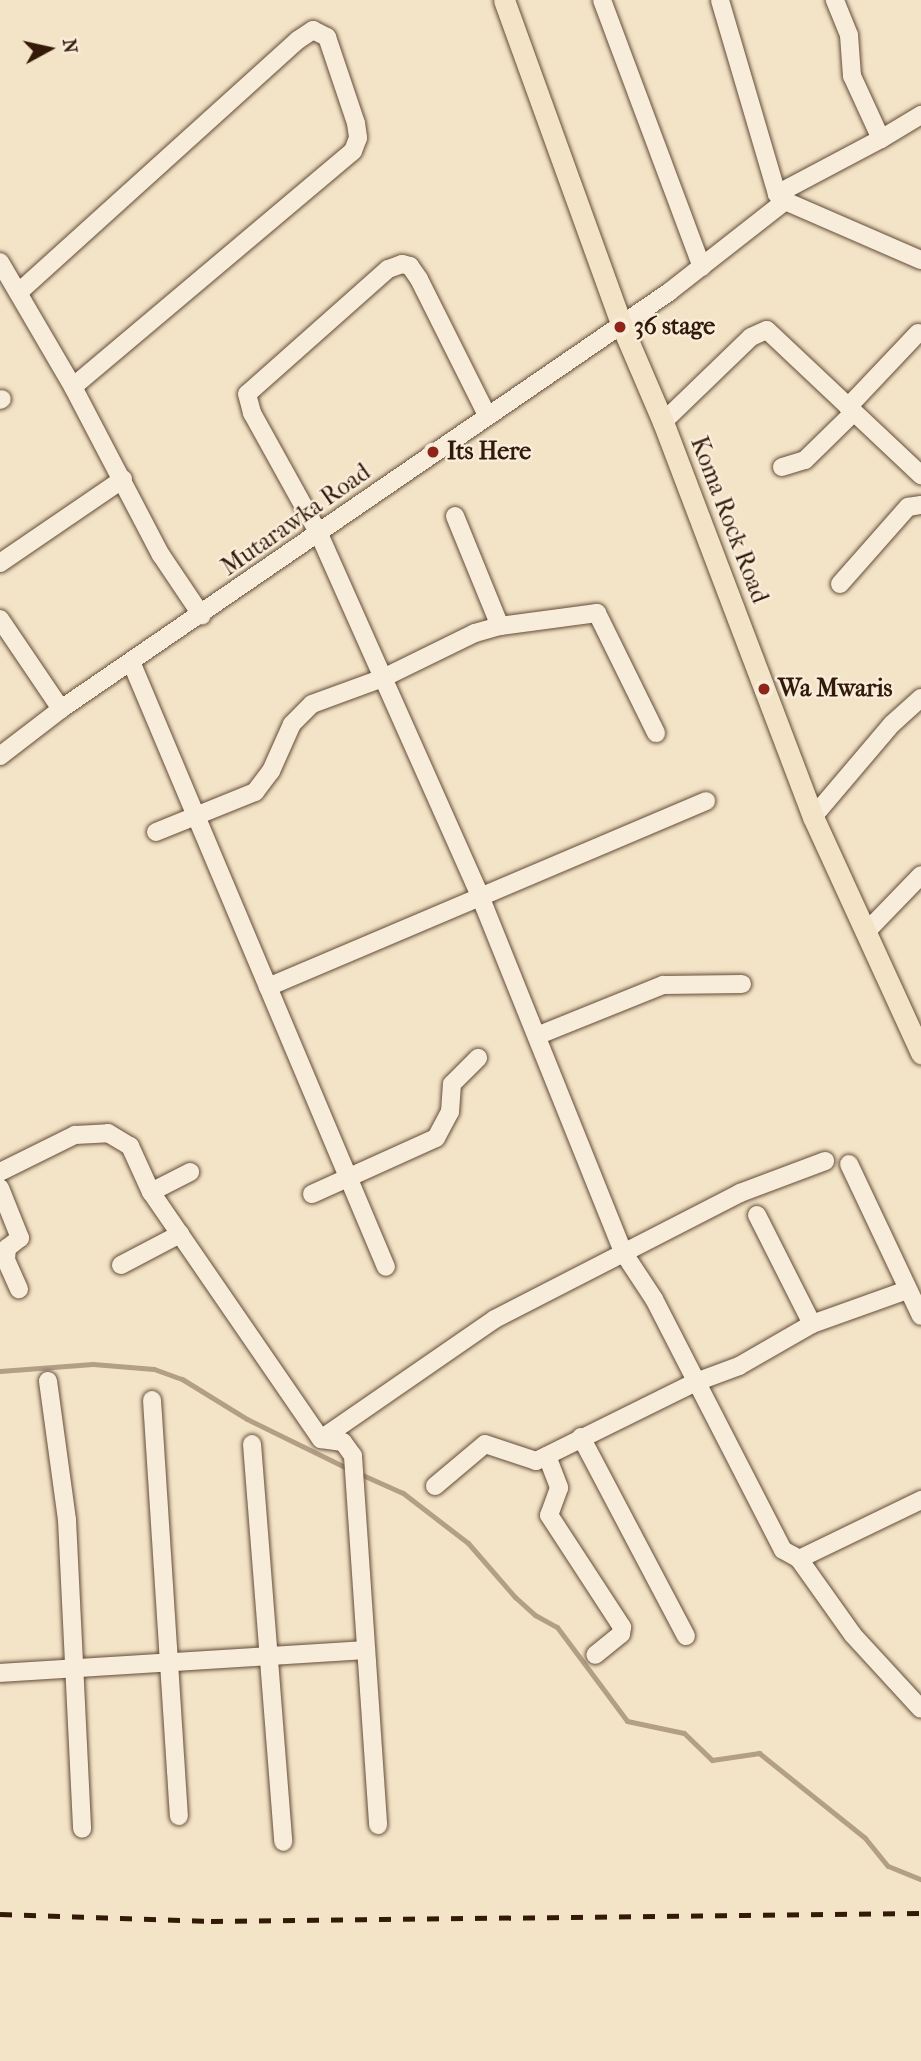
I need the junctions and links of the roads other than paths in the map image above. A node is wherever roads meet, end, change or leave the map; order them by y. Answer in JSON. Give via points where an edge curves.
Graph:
{"nodes":[{"id":1,"x":504,"y":0,"type":"edge"},
{"id":2,"x":603,"y":0,"type":"edge"},
{"id":3,"x":720,"y":0,"type":"edge"},
{"id":4,"x":835,"y":0,"type":"edge"},
{"id":5,"x":921,"y":115,"type":"edge"},
{"id":6,"x":881,"y":139,"type":"junction"},
{"id":7,"x":781,"y":197,"type":"junction"},
{"id":8,"x":921,"y":260,"type":"edge"},
{"id":9,"x":0,"y":262,"type":"edge"},
{"id":10,"x":702,"y":267,"type":"junction"},
{"id":11,"x":19,"y":292,"type":"junction"},
{"id":12,"x":621,"y":324,"type":"junction"},
{"id":13,"x":918,"y":333,"type":"dead end"},
{"id":14,"x":73,"y":387,"type":"junction"},
{"id":15,"x":850,"y":410,"type":"junction"},
{"id":16,"x":487,"y":415,"type":"junction"},
{"id":17,"x":663,"y":422,"type":"junction"},
{"id":18,"x":782,"y":467,"type":"dead end"},
{"id":19,"x":921,"y":475,"type":"edge"},
{"id":20,"x":122,"y":479,"type":"junction"},
{"id":21,"x":921,"y":505,"type":"edge"},
{"id":22,"x":455,"y":516,"type":"dead end"},
{"id":23,"x":319,"y":534,"type":"junction"},
{"id":24,"x":0,"y":563,"type":"edge"},
{"id":25,"x":840,"y":584,"type":"dead end"},
{"id":26,"x":202,"y":616,"type":"junction"},
{"id":27,"x":0,"y":620,"type":"edge"},
{"id":28,"x":500,"y":626,"type":"junction"},
{"id":29,"x":132,"y":664,"type":"junction"},
{"id":30,"x":383,"y":678,"type":"junction"},
{"id":31,"x":921,"y":698,"type":"edge"},
{"id":32,"x":61,"y":709,"type":"junction"},
{"id":33,"x":656,"y":733,"type":"dead end"},
{"id":34,"x":0,"y":756,"type":"edge"},
{"id":35,"x":706,"y":801,"type":"dead end"},
{"id":36,"x":197,"y":817,"type":"junction"},
{"id":37,"x":813,"y":817,"type":"junction"},
{"id":38,"x":156,"y":832,"type":"dead end"},
{"id":39,"x":921,"y":875,"type":"edge"},
{"id":40,"x":480,"y":897,"type":"junction"},
{"id":41,"x":866,"y":933,"type":"junction"},
{"id":42,"x":742,"y":984,"type":"dead end"},
{"id":43,"x":268,"y":987,"type":"junction"},
{"id":44,"x":538,"y":1035,"type":"junction"},
{"id":45,"x":921,"y":1053,"type":"edge"},
{"id":46,"x":478,"y":1058,"type":"dead end"},
{"id":47,"x":825,"y":1161,"type":"dead end"},
{"id":48,"x":849,"y":1164,"type":"dead end"},
{"id":49,"x":0,"y":1172,"type":"edge"},
{"id":50,"x":190,"y":1172,"type":"dead end"},
{"id":51,"x":348,"y":1178,"type":"junction"},
{"id":52,"x":0,"y":1188,"type":"edge"},
{"id":53,"x":151,"y":1192,"type":"junction"},
{"id":54,"x":312,"y":1194,"type":"dead end"},
{"id":55,"x":757,"y":1215,"type":"dead end"},
{"id":56,"x":180,"y":1234,"type":"junction"},
{"id":57,"x":623,"y":1252,"type":"junction"},
{"id":58,"x":121,"y":1265,"type":"dead end"},
{"id":59,"x":386,"y":1266,"type":"dead end"},
{"id":60,"x":19,"y":1289,"type":"dead end"},
{"id":61,"x":907,"y":1290,"type":"junction"},
{"id":62,"x":921,"y":1316,"type":"edge"},
{"id":63,"x":812,"y":1324,"type":"junction"},
{"id":64,"x":48,"y":1381,"type":"dead end"},
{"id":65,"x":696,"y":1382,"type":"junction"},
{"id":66,"x":152,"y":1400,"type":"dead end"},
{"id":67,"x":581,"y":1437,"type":"junction"},
{"id":68,"x":321,"y":1438,"type":"junction"},
{"id":69,"x":252,"y":1444,"type":"dead end"},
{"id":70,"x":547,"y":1456,"type":"junction"},
{"id":71,"x":435,"y":1486,"type":"dead end"},
{"id":72,"x":921,"y":1500,"type":"edge"},
{"id":73,"x":799,"y":1559,"type":"junction"},
{"id":74,"x":686,"y":1636,"type":"dead end"},
{"id":75,"x":365,"y":1650,"type":"junction"},
{"id":76,"x":267,"y":1654,"type":"junction"},
{"id":77,"x":595,"y":1656,"type":"dead end"},
{"id":78,"x":170,"y":1660,"type":"junction"},
{"id":79,"x":76,"y":1667,"type":"junction"},
{"id":80,"x":0,"y":1673,"type":"edge"},
{"id":81,"x":921,"y":1709,"type":"edge"},
{"id":82,"x":179,"y":1816,"type":"dead end"},
{"id":83,"x":378,"y":1825,"type":"dead end"},
{"id":84,"x":82,"y":1829,"type":"dead end"},
{"id":85,"x":282,"y":1842,"type":"dead end"}],
"edges":[{"from":1,"to":12,"type":"main road","name":"Koma Rock Road"},
{"from":2,"to":10,"type":"street"},
{"from":3,"to":7,"type":"street"},
{"from":4,"to":6,"type":"street","via":[[849,35],[852,76]]},
{"from":5,"to":6,"type":"street","name":"Mutarawka Road"},
{"from":6,"to":7,"type":"street","name":"Mutarawka Road"},
{"from":7,"to":8,"type":"street"},
{"from":7,"to":10,"type":"street","name":"Mutarawka Road"},
{"from":9,"to":11,"type":"street"},
{"from":10,"to":12,"type":"street","name":"Mutarawka Road"},
{"from":11,"to":14,"type":"street"},
{"from":11,"to":14,"type":"street","via":[[298,40],[313,30],[327,37],[356,123],[358,138],[353,151]]},
{"from":12,"to":16,"type":"street","name":"Mutarawka Road"},
{"from":12,"to":17,"type":"main road","name":"Koma Rock Road"},
{"from":13,"to":15,"type":"street"},
{"from":14,"to":20,"type":"street"},
{"from":15,"to":17,"type":"street","via":[[774,334],[762,330]]},
{"from":15,"to":18,"type":"street","via":[[805,460]]},
{"from":15,"to":19,"type":"street"},
{"from":16,"to":23,"type":"street","name":"Mutarawka Road"},
{"from":16,"to":23,"type":"street","via":[[415,272],[402,264],[388,269],[247,394],[252,412]]},
{"from":17,"to":37,"type":"main road","name":"Koma Rock Road"},
{"from":20,"to":24,"type":"street"},
{"from":20,"to":26,"type":"street","via":[[161,555]]},
{"from":21,"to":25,"type":"street","via":[[908,507]]},
{"from":22,"to":28,"type":"street"},
{"from":23,"to":26,"type":"street","name":"Mutarawka Road"},
{"from":23,"to":30,"type":"street"},
{"from":26,"to":29,"type":"street","name":"Mutarawka Road"},
{"from":27,"to":32,"type":"street"},
{"from":28,"to":30,"type":"street","via":[[475,633]]},
{"from":28,"to":33,"type":"street","via":[[597,613]]},
{"from":29,"to":32,"type":"street","name":"Mutarawka Road"},
{"from":29,"to":36,"type":"street"},
{"from":30,"to":36,"type":"street","via":[[305,708],[256,792]]},
{"from":30,"to":40,"type":"street"},
{"from":31,"to":37,"type":"street","via":[[892,724]]},
{"from":32,"to":34,"type":"street","name":"Mutarawka Road"},
{"from":35,"to":40,"type":"street"},
{"from":36,"to":38,"type":"street"},
{"from":36,"to":43,"type":"street"},
{"from":37,"to":41,"type":"main road","name":"Koma Rock Road"},
{"from":39,"to":41,"type":"street"},
{"from":40,"to":43,"type":"street"},
{"from":40,"to":44,"type":"street"},
{"from":41,"to":45,"type":"main road","name":"Koma Rock Road"},
{"from":42,"to":44,"type":"street","via":[[663,985]]},
{"from":43,"to":51,"type":"street"},
{"from":44,"to":57,"type":"street"},
{"from":46,"to":51,"type":"street","via":[[452,1084],[450,1112],[436,1138]]},
{"from":47,"to":57,"type":"street","via":[[740,1193]]},
{"from":48,"to":61,"type":"street"},
{"from":49,"to":53,"type":"street","via":[[75,1135],[108,1133],[130,1146]]},
{"from":50,"to":53,"type":"street"},
{"from":51,"to":54,"type":"street"},
{"from":51,"to":59,"type":"street"},
{"from":52,"to":60,"type":"street","via":[[20,1238],[7,1248],[6,1260]]},
{"from":53,"to":56,"type":"street"},
{"from":55,"to":63,"type":"street"},
{"from":56,"to":58,"type":"street"},
{"from":56,"to":68,"type":"street"},
{"from":57,"to":65,"type":"street"},
{"from":57,"to":68,"type":"street","via":[[495,1319]]},
{"from":61,"to":62,"type":"street"},
{"from":61,"to":63,"type":"street"},
{"from":63,"to":65,"type":"street","via":[[739,1366]]},
{"from":64,"to":79,"type":"street","via":[[67,1520]]},
{"from":65,"to":67,"type":"street"},
{"from":65,"to":73,"type":"street","via":[[783,1550]]},
{"from":66,"to":78,"type":"street"},
{"from":67,"to":70,"type":"street"},
{"from":67,"to":74,"type":"street"},
{"from":68,"to":75,"type":"street","via":[[343,1442],[354,1456]]},
{"from":69,"to":76,"type":"street"},
{"from":70,"to":71,"type":"street","via":[[536,1461],[485,1444]]},
{"from":70,"to":77,"type":"street","via":[[559,1488],[549,1516],[622,1627],[621,1634]]},
{"from":72,"to":73,"type":"street"},
{"from":73,"to":81,"type":"street","via":[[853,1635]]},
{"from":75,"to":76,"type":"street"},
{"from":75,"to":83,"type":"street"},
{"from":76,"to":78,"type":"street"},
{"from":76,"to":85,"type":"street"},
{"from":78,"to":79,"type":"street"},
{"from":78,"to":82,"type":"street"},
{"from":79,"to":80,"type":"street"},
{"from":79,"to":84,"type":"street"}]}
